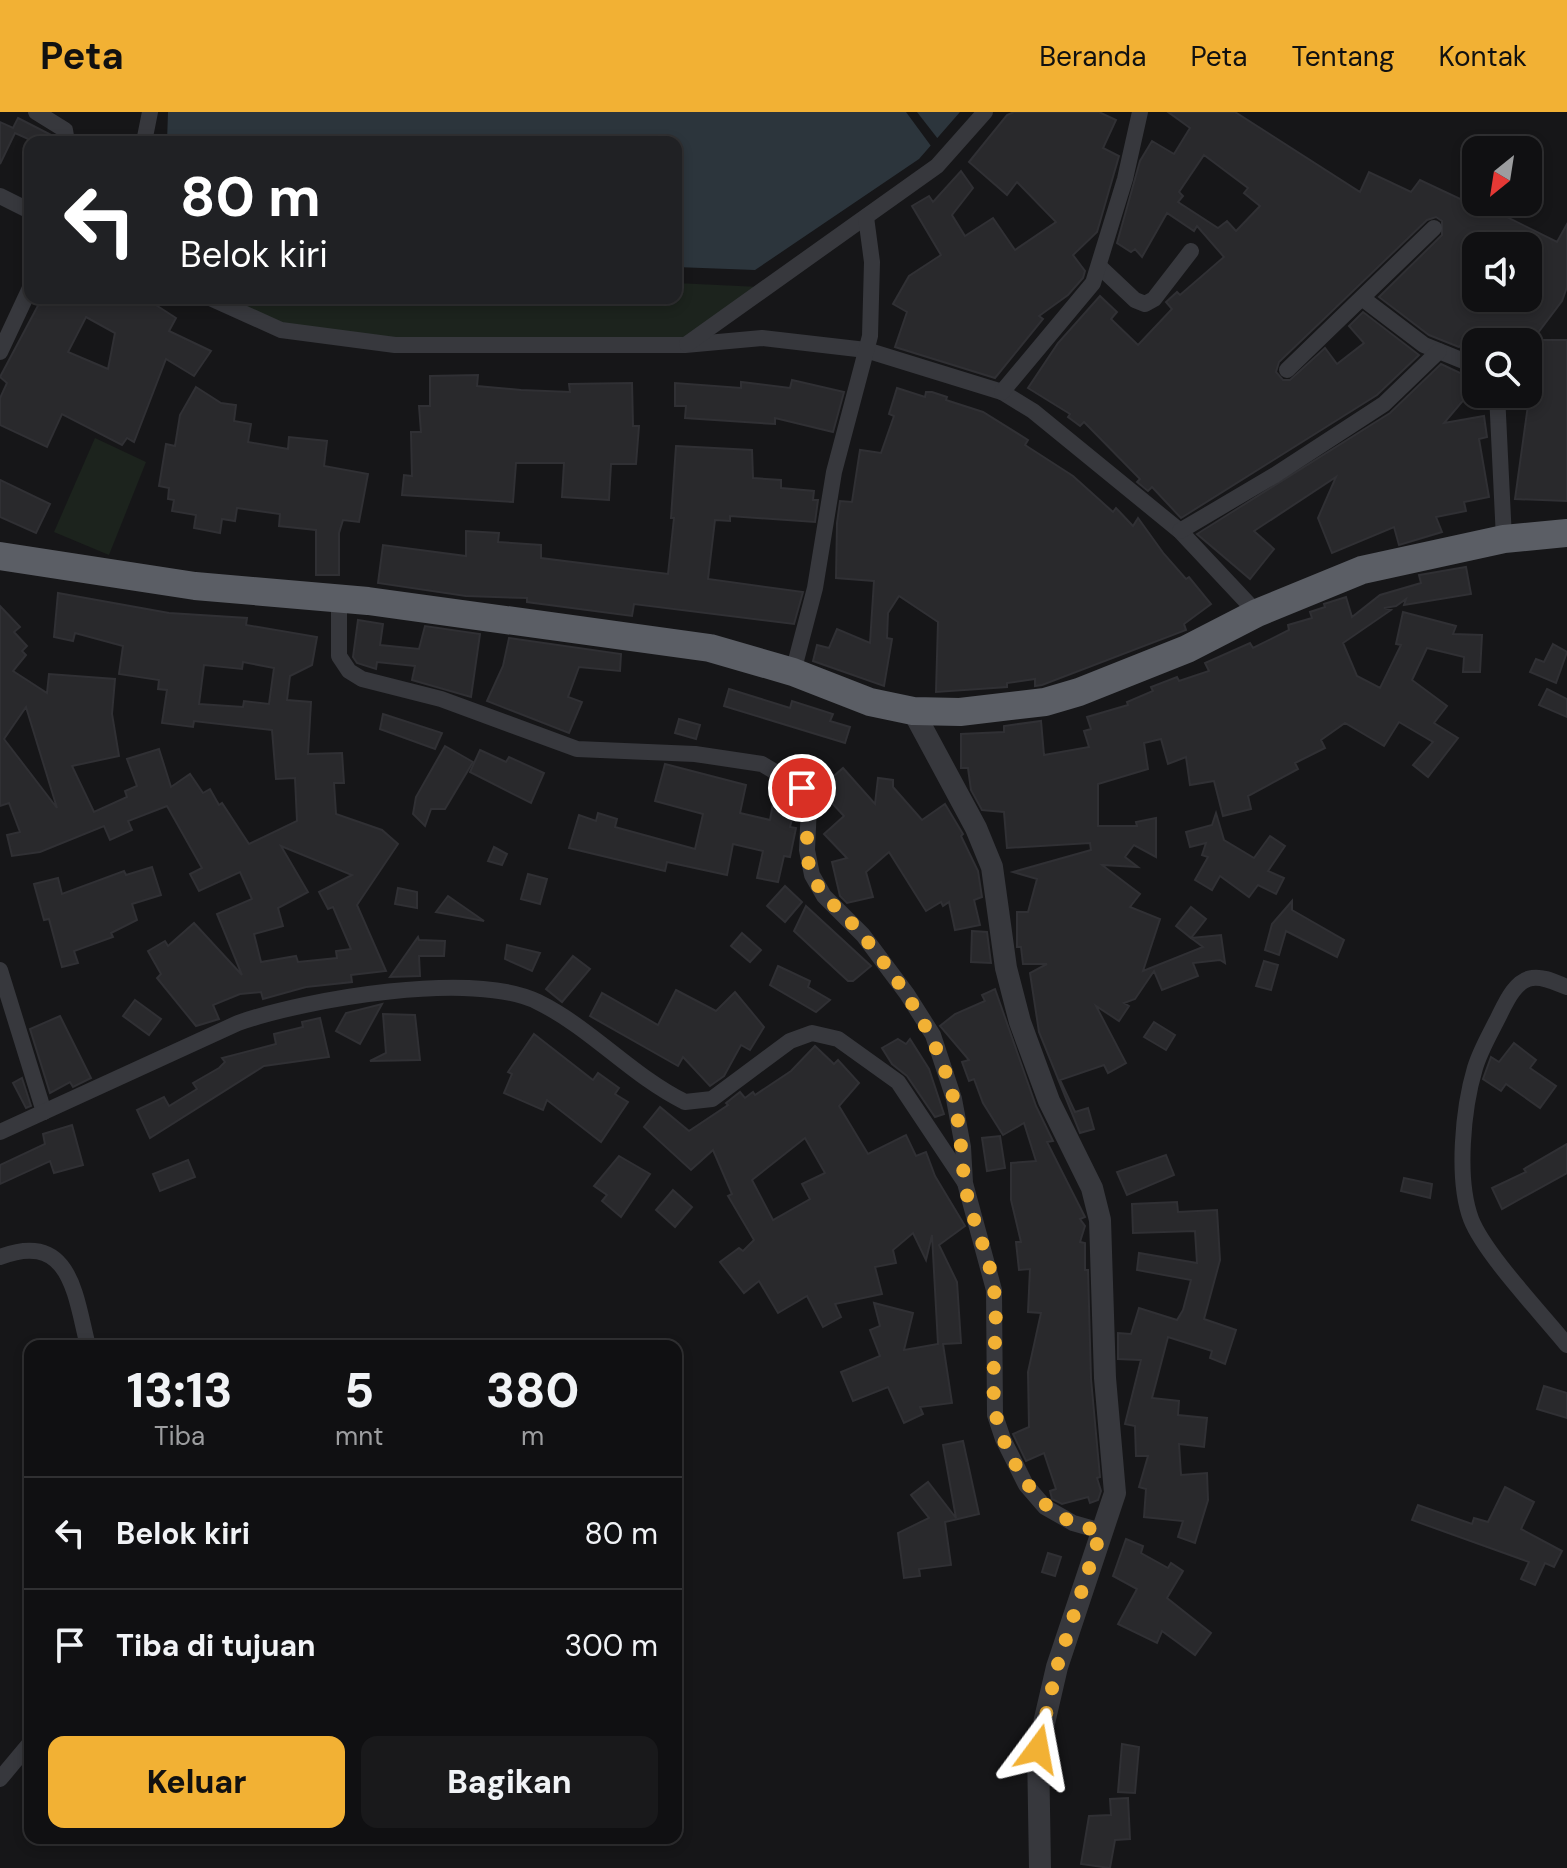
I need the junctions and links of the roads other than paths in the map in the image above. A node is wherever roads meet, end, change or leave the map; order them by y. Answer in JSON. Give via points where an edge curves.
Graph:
{"nodes":[{"id":1,"x":36,"y":112,"type":"edge"},
{"id":2,"x":150,"y":112,"type":"edge"},
{"id":3,"x":985,"y":112,"type":"edge"},
{"id":4,"x":1140,"y":112,"type":"edge"},
{"id":5,"x":66,"y":136,"type":"edge"},
{"id":6,"x":145,"y":136,"type":"edge"},
{"id":7,"x":0,"y":196,"type":"edge"},
{"id":8,"x":24,"y":208,"type":"edge"},
{"id":9,"x":866,"y":217,"type":"junction"},
{"id":10,"x":1434,"y":228,"type":"dead end"},
{"id":11,"x":1191,"y":251,"type":"dead end"},
{"id":12,"x":1100,"y":267,"type":"junction"},
{"id":13,"x":1362,"y":298,"type":"junction"},
{"id":14,"x":24,"y":301,"type":"edge"},
{"id":15,"x":223,"y":304,"type":"edge"},
{"id":16,"x":685,"y":345,"type":"junction"},
{"id":17,"x":866,"y":350,"type":"junction"},
{"id":18,"x":1439,"y":351,"type":"junction"},
{"id":19,"x":0,"y":352,"type":"edge"},
{"id":20,"x":1462,"y":360,"type":"edge"},
{"id":21,"x":1287,"y":370,"type":"dead end"},
{"id":22,"x":1002,"y":392,"type":"junction"},
{"id":23,"x":1498,"y":408,"type":"edge"},
{"id":24,"x":1180,"y":531,"type":"junction"},
{"id":25,"x":1567,"y":533,"type":"edge"},
{"id":26,"x":1504,"y":539,"type":"junction"},
{"id":27,"x":0,"y":556,"type":"edge"},
{"id":28,"x":339,"y":599,"type":"junction"},
{"id":29,"x":1257,"y":613,"type":"junction"},
{"id":30,"x":793,"y":672,"type":"junction"},
{"id":31,"x":913,"y":711,"type":"junction"},
{"id":32,"x":0,"y":970,"type":"edge"},
{"id":33,"x":1567,"y":987,"type":"edge"},
{"id":34,"x":44,"y":1112,"type":"junction"},
{"id":35,"x":0,"y":1132,"type":"edge"},
{"id":36,"x":965,"y":1183,"type":"junction"},
{"id":37,"x":0,"y":1257,"type":"edge"},
{"id":38,"x":86,"y":1340,"type":"edge"},
{"id":39,"x":1567,"y":1345,"type":"edge"},
{"id":40,"x":1101,"y":1531,"type":"junction"},
{"id":41,"x":24,"y":1750,"type":"edge"},
{"id":42,"x":0,"y":1779,"type":"edge"},
{"id":43,"x":1040,"y":1868,"type":"edge"}],
"edges":[{"from":1,"to":5,"type":"street","via":[[65,130]]},
{"from":2,"to":6,"type":"street"},
{"from":3,"to":9,"type":"street","via":[[937,166]]},
{"from":4,"to":12,"type":"street"},
{"from":7,"to":8,"type":"street"},
{"from":9,"to":16,"type":"street"},
{"from":9,"to":17,"type":"street","via":[[872,289]]},
{"from":10,"to":13,"type":"street"},
{"from":11,"to":12,"type":"street","via":[[1145,304]]},
{"from":12,"to":22,"type":"street","via":[[1083,297]]},
{"from":13,"to":18,"type":"street","via":[[1403,332]]},
{"from":13,"to":21,"type":"street"},
{"from":14,"to":19,"type":"street"},
{"from":15,"to":16,"type":"street","via":[[281,330],[395,345]]},
{"from":16,"to":17,"type":"street","via":[[762,338]]},
{"from":17,"to":22,"type":"street"},
{"from":17,"to":30,"type":"street","via":[[834,472],[815,588]]},
{"from":18,"to":20,"type":"street"},
{"from":18,"to":24,"type":"street","via":[[1384,404]]},
{"from":22,"to":24,"type":"street","via":[[1064,435]]},
{"from":23,"to":26,"type":"street"},
{"from":24,"to":29,"type":"street"},
{"from":25,"to":26,"type":"highway"},
{"from":26,"to":29,"type":"highway","via":[[1362,570]]},
{"from":27,"to":28,"type":"highway","via":[[195,586]]},
{"from":28,"to":30,"type":"highway","via":[[710,648]]},
{"from":28,"to":36,"type":"street","via":[[339,656],[362,679],[441,699],[577,749],[695,754],[762,764],[802,788],[809,805],[812,875],[824,896],[863,935],[933,1035],[954,1099]]},
{"from":29,"to":31,"type":"highway","via":[[1116,679],[1045,702],[960,712]]},
{"from":30,"to":31,"type":"highway","via":[[870,702]]},
{"from":31,"to":40,"type":"street","via":[[992,867],[1006,968],[1020,1022],[1049,1101],[1098,1202],[1108,1429],[1115,1462],[1115,1493]]},
{"from":32,"to":34,"type":"street"},
{"from":33,"to":39,"type":"street","via":[[1529,977],[1503,1008],[1475,1066],[1466,1106],[1464,1164],[1466,1198],[1477,1232]]},
{"from":34,"to":35,"type":"street"},
{"from":34,"to":36,"type":"street","via":[[279,1009],[374,993],[505,991],[540,1003],[685,1102],[712,1099],[790,1041],[812,1033],[838,1039],[898,1082]]},
{"from":36,"to":40,"type":"street","via":[[994,1290],[995,1415],[1003,1439],[1026,1485],[1045,1507]]},
{"from":37,"to":38,"type":"street","via":[[39,1250],[53,1256],[69,1276]]},
{"from":40,"to":43,"type":"street","via":[[1057,1667],[1038,1749]]},
{"from":41,"to":42,"type":"street"}]}
